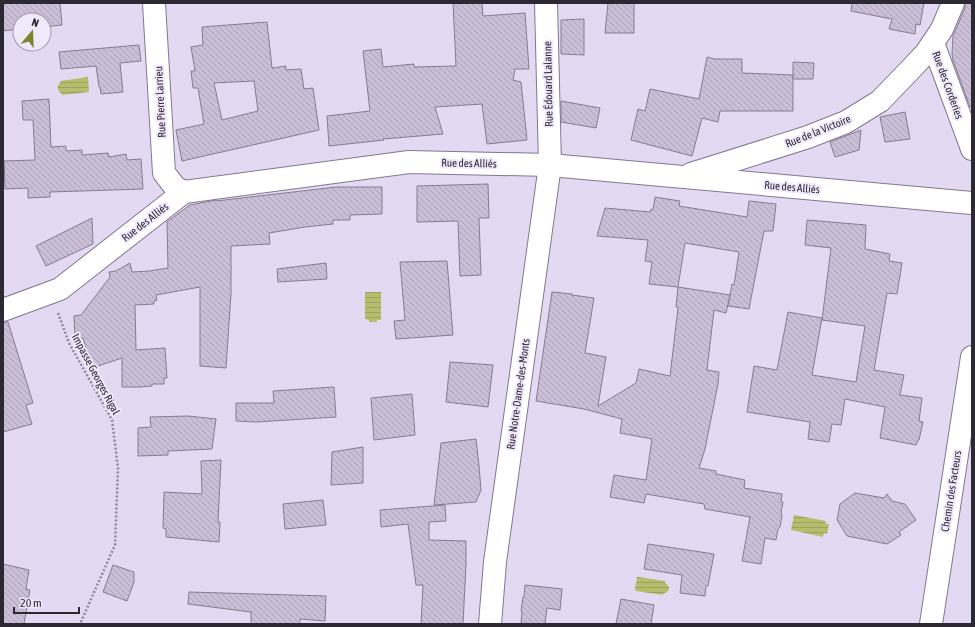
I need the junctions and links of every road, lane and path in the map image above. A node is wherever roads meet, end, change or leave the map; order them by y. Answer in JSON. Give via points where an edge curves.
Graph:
{"nodes":[{"id":1,"x":154,"y":3,"type":"edge"},
{"id":2,"x":546,"y":3,"type":"edge"},
{"id":3,"x":953,"y":3,"type":"edge"},
{"id":4,"x":933,"y":43,"type":"junction"},
{"id":5,"x":972,"y":149,"type":"edge"},
{"id":6,"x":550,"y":165,"type":"junction"},
{"id":7,"x":682,"y":177,"type":"junction"},
{"id":8,"x":184,"y":192,"type":"junction"},
{"id":9,"x":972,"y":203,"type":"edge"},
{"id":10,"x":50,"y":294,"type":"junction"},
{"id":11,"x":3,"y":310,"type":"edge"},
{"id":12,"x":972,"y":358,"type":"edge"},
{"id":13,"x":80,"y":624,"type":"edge"},
{"id":14,"x":490,"y":624,"type":"edge"},
{"id":15,"x":931,"y":624,"type":"edge"}],
"edges":[{"from":1,"to":8,"type":"street","name":"Rue Pierre Larrieu","via":[[164,173],[175,187]]},
{"from":2,"to":6,"type":"street","name":"Rue Édouard Lalanne"},
{"from":3,"to":4,"type":"street","name":"Rue de la Victoire"},
{"from":4,"to":5,"type":"street","name":"Rue des Corderies"},
{"from":4,"to":7,"type":"street","name":"Rue de la Victoire","via":[[880,101],[846,122],[808,137]]},
{"from":6,"to":7,"type":"street","name":"Rue des Alliés"},
{"from":6,"to":8,"type":"street","name":"Rue des Alliés","via":[[409,162]]},
{"from":6,"to":14,"type":"street","name":"Rue Notre-Dame-des-Monts","via":[[494,562]]},
{"from":7,"to":9,"type":"street","name":"Rue des Alliés"},
{"from":8,"to":10,"type":"street","name":"Rue des Alliés","via":[[60,290]]},
{"from":10,"to":11,"type":"street","name":"Rue des Alliés"},
{"from":10,"to":13,"type":"path","name":"Impasse Georges Rigal","via":[[69,343],[112,420],[118,468],[115,545]]},
{"from":12,"to":15,"type":"street","name":"Chemin des Facteurs"}]}
